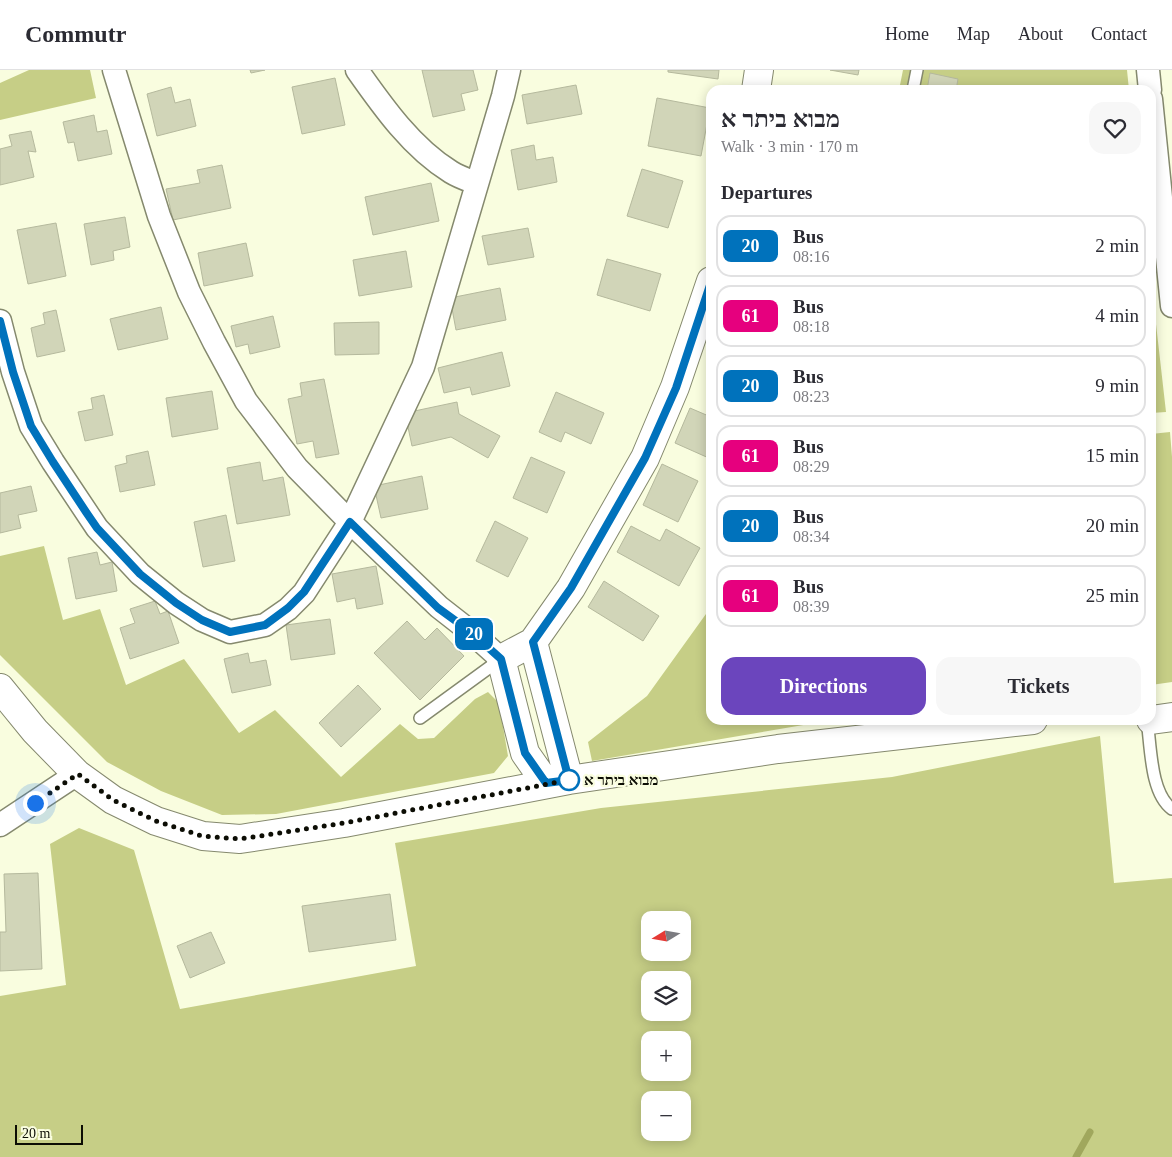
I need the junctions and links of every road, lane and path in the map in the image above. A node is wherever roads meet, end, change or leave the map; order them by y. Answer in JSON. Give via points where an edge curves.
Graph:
{"nodes":[{"id":1,"x":114,"y":70,"type":"edge"},
{"id":2,"x":357,"y":70,"type":"edge"},
{"id":3,"x":510,"y":70,"type":"edge"},
{"id":4,"x":759,"y":70,"type":"edge"},
{"id":5,"x":917,"y":70,"type":"edge"},
{"id":6,"x":1148,"y":70,"type":"edge"},
{"id":7,"x":757,"y":85,"type":"edge"},
{"id":8,"x":914,"y":85,"type":"edge"},
{"id":9,"x":1150,"y":85,"type":"edge"},
{"id":10,"x":1156,"y":148,"type":"edge"},
{"id":11,"x":476,"y":183,"type":"junction"},
{"id":12,"x":706,"y":297,"type":"edge"},
{"id":13,"x":1172,"y":306,"type":"edge"},
{"id":14,"x":0,"y":321,"type":"edge"},
{"id":15,"x":350,"y":522,"type":"junction"},
{"id":16,"x":533,"y":642,"type":"junction"},
{"id":17,"x":501,"y":659,"type":"junction"},
{"id":18,"x":0,"y":688,"type":"edge"},
{"id":19,"x":1172,"y":717,"type":"edge"},
{"id":20,"x":420,"y":718,"type":"dead end"},
{"id":21,"x":1156,"y":719,"type":"edge"},
{"id":22,"x":989,"y":725,"type":"edge"},
{"id":23,"x":1150,"y":725,"type":"edge"},
{"id":24,"x":78,"y":774,"type":"junction"},
{"id":25,"x":557,"y":782,"type":"junction"},
{"id":26,"x":1172,"y":809,"type":"edge"},
{"id":27,"x":0,"y":825,"type":"edge"}],
"edges":[{"from":1,"to":15,"type":"street","via":[[159,216],[189,292],[214,342],[246,401],[297,468]]},
{"from":2,"to":11,"type":"street","via":[[406,134],[452,172]]},
{"from":3,"to":11,"type":"street"},
{"from":4,"to":7,"type":"street"},
{"from":5,"to":8,"type":"lane"},
{"from":6,"to":9,"type":"street"},
{"from":10,"to":13,"type":"street"},
{"from":11,"to":15,"type":"street","via":[[422,367]]},
{"from":12,"to":16,"type":"street","via":[[676,388],[645,458],[571,588]]},
{"from":14,"to":15,"type":"street","via":[[31,426],[97,528],[140,574],[202,620],[230,632],[265,625],[304,592]]},
{"from":15,"to":17,"type":"street","via":[[438,608]]},
{"from":16,"to":17,"type":"street"},
{"from":16,"to":25,"type":"street"},
{"from":17,"to":20,"type":"lane"},
{"from":17,"to":25,"type":"street","via":[[525,753]]},
{"from":18,"to":24,"type":"street","via":[[35,731]]},
{"from":19,"to":21,"type":"street"},
{"from":22,"to":25,"type":"street","via":[[778,749]]},
{"from":23,"to":26,"type":"lane","via":[[1156,783],[1160,796]]},
{"from":24,"to":25,"type":"street","via":[[113,800],[156,821],[202,836],[240,839],[344,823]]},
{"from":24,"to":27,"type":"street"}]}
